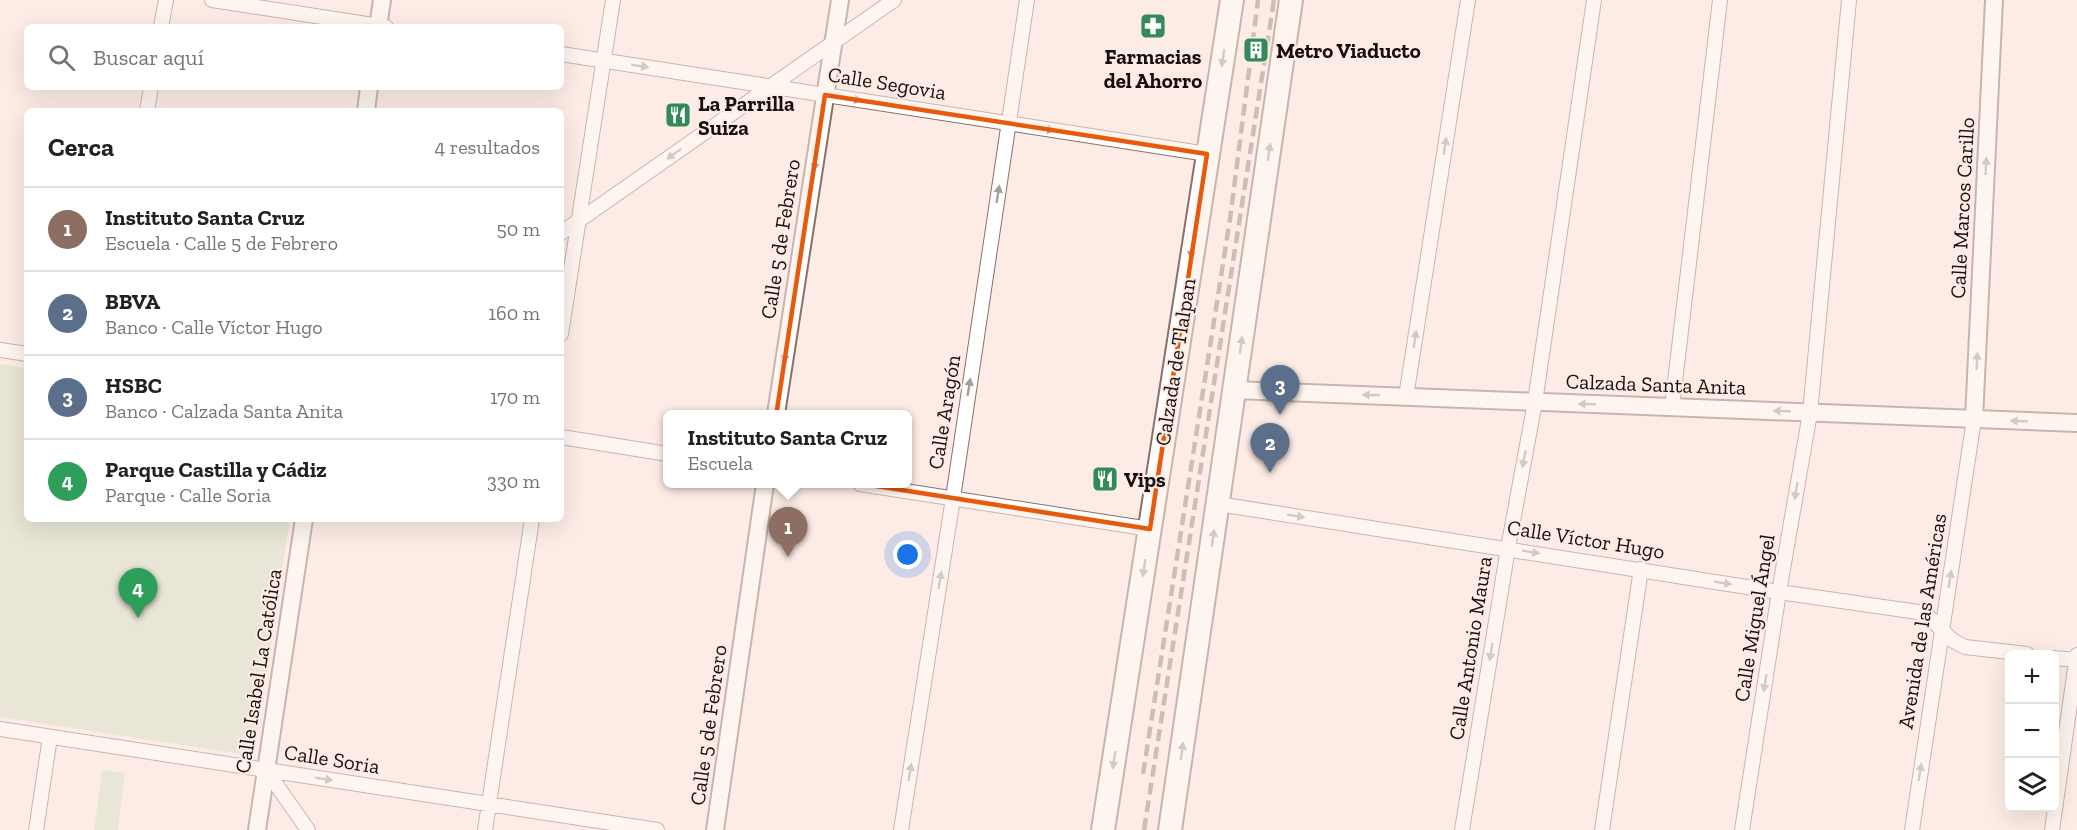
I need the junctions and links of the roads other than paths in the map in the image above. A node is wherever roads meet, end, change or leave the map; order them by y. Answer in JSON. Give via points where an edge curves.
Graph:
{"nodes":[{"id":1,"x":166,"y":0,"type":"edge"},
{"id":2,"x":212,"y":0,"type":"edge"},
{"id":3,"x":382,"y":0,"type":"edge"},
{"id":4,"x":613,"y":0,"type":"edge"},
{"id":5,"x":840,"y":0,"type":"edge"},
{"id":6,"x":894,"y":0,"type":"edge"},
{"id":7,"x":1027,"y":0,"type":"edge"},
{"id":8,"x":1232,"y":0,"type":"edge"},
{"id":9,"x":1291,"y":0,"type":"edge"},
{"id":10,"x":1468,"y":0,"type":"edge"},
{"id":11,"x":1594,"y":0,"type":"edge"},
{"id":12,"x":1720,"y":0,"type":"edge"},
{"id":13,"x":1849,"y":0,"type":"edge"},
{"id":14,"x":1994,"y":0,"type":"edge"},
{"id":15,"x":162,"y":24,"type":"edge"},
{"id":16,"x":362,"y":24,"type":"edge"},
{"id":17,"x":381,"y":24,"type":"edge"},
{"id":18,"x":833,"y":41,"type":"junction"},
{"id":19,"x":564,"y":54,"type":"edge"},
{"id":20,"x":604,"y":61,"type":"junction"},
{"id":21,"x":769,"y":86,"type":"junction"},
{"id":22,"x":151,"y":90,"type":"edge"},
{"id":23,"x":369,"y":90,"type":"edge"},
{"id":24,"x":825,"y":95,"type":"junction"},
{"id":25,"x":148,"y":108,"type":"edge"},
{"id":26,"x":366,"y":108,"type":"edge"},
{"id":27,"x":1009,"y":123,"type":"junction"},
{"id":28,"x":1207,"y":154,"type":"junction"},
{"id":29,"x":580,"y":219,"type":"junction"},
{"id":30,"x":564,"y":231,"type":"edge"},
{"id":31,"x":564,"y":316,"type":"edge"},
{"id":32,"x":0,"y":350,"type":"edge"},
{"id":33,"x":24,"y":354,"type":"edge"},
{"id":34,"x":1234,"y":390,"type":"junction"},
{"id":35,"x":1406,"y":397,"type":"junction"},
{"id":36,"x":1535,"y":402,"type":"junction"},
{"id":37,"x":1672,"y":407,"type":"junction"},
{"id":38,"x":777,"y":410,"type":"edge"},
{"id":39,"x":1810,"y":412,"type":"junction"},
{"id":40,"x":1974,"y":419,"type":"junction"},
{"id":41,"x":2077,"y":423,"type":"edge"},
{"id":42,"x":564,"y":437,"type":"edge"},
{"id":43,"x":663,"y":453,"type":"edge"},
{"id":44,"x":764,"y":488,"type":"edge"},
{"id":45,"x":891,"y":488,"type":"edge"},
{"id":46,"x":953,"y":498,"type":"junction"},
{"id":47,"x":1218,"y":504,"type":"junction"},
{"id":48,"x":304,"y":522,"type":"edge"},
{"id":49,"x":532,"y":522,"type":"edge"},
{"id":50,"x":1150,"y":529,"type":"junction"},
{"id":51,"x":1508,"y":548,"type":"junction"},
{"id":52,"x":1641,"y":569,"type":"junction"},
{"id":53,"x":1779,"y":592,"type":"junction"},
{"id":54,"x":1942,"y":629,"type":"junction"},
{"id":55,"x":2005,"y":652,"type":"edge"},
{"id":56,"x":2059,"y":658,"type":"edge"},
{"id":57,"x":2077,"y":659,"type":"edge"},
{"id":58,"x":0,"y":729,"type":"edge"},
{"id":59,"x":50,"y":737,"type":"junction"},
{"id":60,"x":266,"y":770,"type":"junction"},
{"id":61,"x":489,"y":804,"type":"junction"},
{"id":62,"x":36,"y":830,"type":"edge"},
{"id":63,"x":257,"y":830,"type":"edge"},
{"id":64,"x":308,"y":830,"type":"edge"},
{"id":65,"x":485,"y":830,"type":"edge"},
{"id":66,"x":657,"y":830,"type":"edge"},
{"id":67,"x":715,"y":830,"type":"edge"},
{"id":68,"x":900,"y":830,"type":"edge"},
{"id":69,"x":1103,"y":830,"type":"edge"},
{"id":70,"x":1170,"y":830,"type":"edge"},
{"id":71,"x":1462,"y":830,"type":"edge"},
{"id":72,"x":1602,"y":830,"type":"edge"},
{"id":73,"x":1742,"y":830,"type":"edge"},
{"id":74,"x":1912,"y":830,"type":"edge"},
{"id":75,"x":2052,"y":830,"type":"edge"}],
"edges":[{"from":1,"to":15,"type":"street"},
{"from":2,"to":16,"type":"street"},
{"from":3,"to":17,"type":"street"},
{"from":4,"to":20,"type":"street"},
{"from":5,"to":18,"type":"street","name":"Calle 5 de Febrero"},
{"from":6,"to":18,"type":"street"},
{"from":7,"to":27,"type":"street","name":"Calle Aragón"},
{"from":8,"to":28,"type":"highway","name":"Calzada de Tlalpan","one_way":true},
{"from":34,"to":9,"type":"highway","one_way":true},
{"from":35,"to":10,"type":"street","one_way":true},
{"from":11,"to":36,"type":"street","name":"Calle Antonio Maura"},
{"from":12,"to":37,"type":"street"},
{"from":13,"to":39,"type":"street","name":"Calle Miguel Ángel"},
{"from":40,"to":14,"type":"street","name":"Calle Marcos Carillo","one_way":true},
{"from":18,"to":21,"type":"street"},
{"from":18,"to":24,"type":"street","name":"Calle 5 de Febrero"},
{"from":19,"to":20,"type":"street","name":"Calle Segovia"},
{"from":20,"to":21,"type":"street","name":"Calle Segovia","one_way":true},
{"from":20,"to":29,"type":"street"},
{"from":21,"to":24,"type":"street","name":"Calle Segovia"},
{"from":21,"to":29,"type":"street","one_way":true},
{"from":22,"to":25,"type":"street"},
{"from":23,"to":26,"type":"street"},
{"from":24,"to":27,"type":"street","name":"Calle Segovia","one_way":true},
{"from":24,"to":38,"type":"street","name":"Calle 5 de Febrero","one_way":true},
{"from":27,"to":28,"type":"street","name":"Calle Segovia","one_way":true},
{"from":46,"to":27,"type":"street","name":"Calle Aragón","one_way":true},
{"from":28,"to":50,"type":"highway","name":"Calzada de Tlalpan","one_way":true},
{"from":29,"to":30,"type":"street"},
{"from":29,"to":31,"type":"street"},
{"from":32,"to":33,"type":"street"},
{"from":35,"to":34,"type":"street","name":"Calzada Santa Anita","one_way":true},
{"from":34,"to":47,"type":"highway"},
{"from":35,"to":36,"type":"street","name":"Calzada Santa Anita"},
{"from":37,"to":36,"type":"street","name":"Calzada Santa Anita","one_way":true},
{"from":36,"to":51,"type":"street","name":"Calle Antonio Maura","one_way":true},
{"from":39,"to":37,"type":"street","name":"Calzada Santa Anita","one_way":true},
{"from":39,"to":40,"type":"street","name":"Calzada Santa Anita"},
{"from":39,"to":53,"type":"street","name":"Calle Miguel Ángel","one_way":true},
{"from":41,"to":40,"type":"street","name":"Calzada Santa Anita","one_way":true},
{"from":54,"to":40,"type":"street","name":"Avenida de las Américas","one_way":true},
{"from":42,"to":43,"type":"street"},
{"from":44,"to":67,"type":"street","name":"Calle 5 de Febrero"},
{"from":45,"to":46,"type":"street"},
{"from":46,"to":50,"type":"street"},
{"from":68,"to":46,"type":"street","name":"Calle Aragón","one_way":true},
{"from":47,"to":51,"type":"street","name":"Calle Víctor Hugo","one_way":true},
{"from":70,"to":47,"type":"highway","one_way":true},
{"from":48,"to":60,"type":"street","name":"Calle Isabel La Católica"},
{"from":49,"to":61,"type":"street"},
{"from":50,"to":69,"type":"highway","name":"Calzada de Tlalpan","one_way":true},
{"from":51,"to":52,"type":"street","name":"Calle Víctor Hugo","one_way":true},
{"from":51,"to":71,"type":"street","name":"Calle Antonio Maura","one_way":true},
{"from":52,"to":53,"type":"street","name":"Calle Víctor Hugo","one_way":true},
{"from":52,"to":72,"type":"street"},
{"from":53,"to":54,"type":"street","name":"Calle Víctor Hugo","via":[[1918,612]]},
{"from":53,"to":73,"type":"street","name":"Calle Miguel Ángel","one_way":true},
{"from":54,"to":55,"type":"street","name":"Calle Víctor Hugo","via":[[1965,647]]},
{"from":74,"to":54,"type":"street","name":"Avenida de las Américas","one_way":true},
{"from":56,"to":57,"type":"street"},
{"from":57,"to":75,"type":"street"},
{"from":58,"to":59,"type":"street","name":"Calle Soria"},
{"from":59,"to":60,"type":"street","name":"Calle Soria"},
{"from":59,"to":62,"type":"street"},
{"from":60,"to":61,"type":"street","name":"Calle Soria","one_way":true},
{"from":60,"to":63,"type":"street","name":"Calle Isabel La Católica"},
{"from":60,"to":64,"type":"street"},
{"from":61,"to":65,"type":"street"},
{"from":61,"to":66,"type":"street","name":"Calle Soria"}]}
